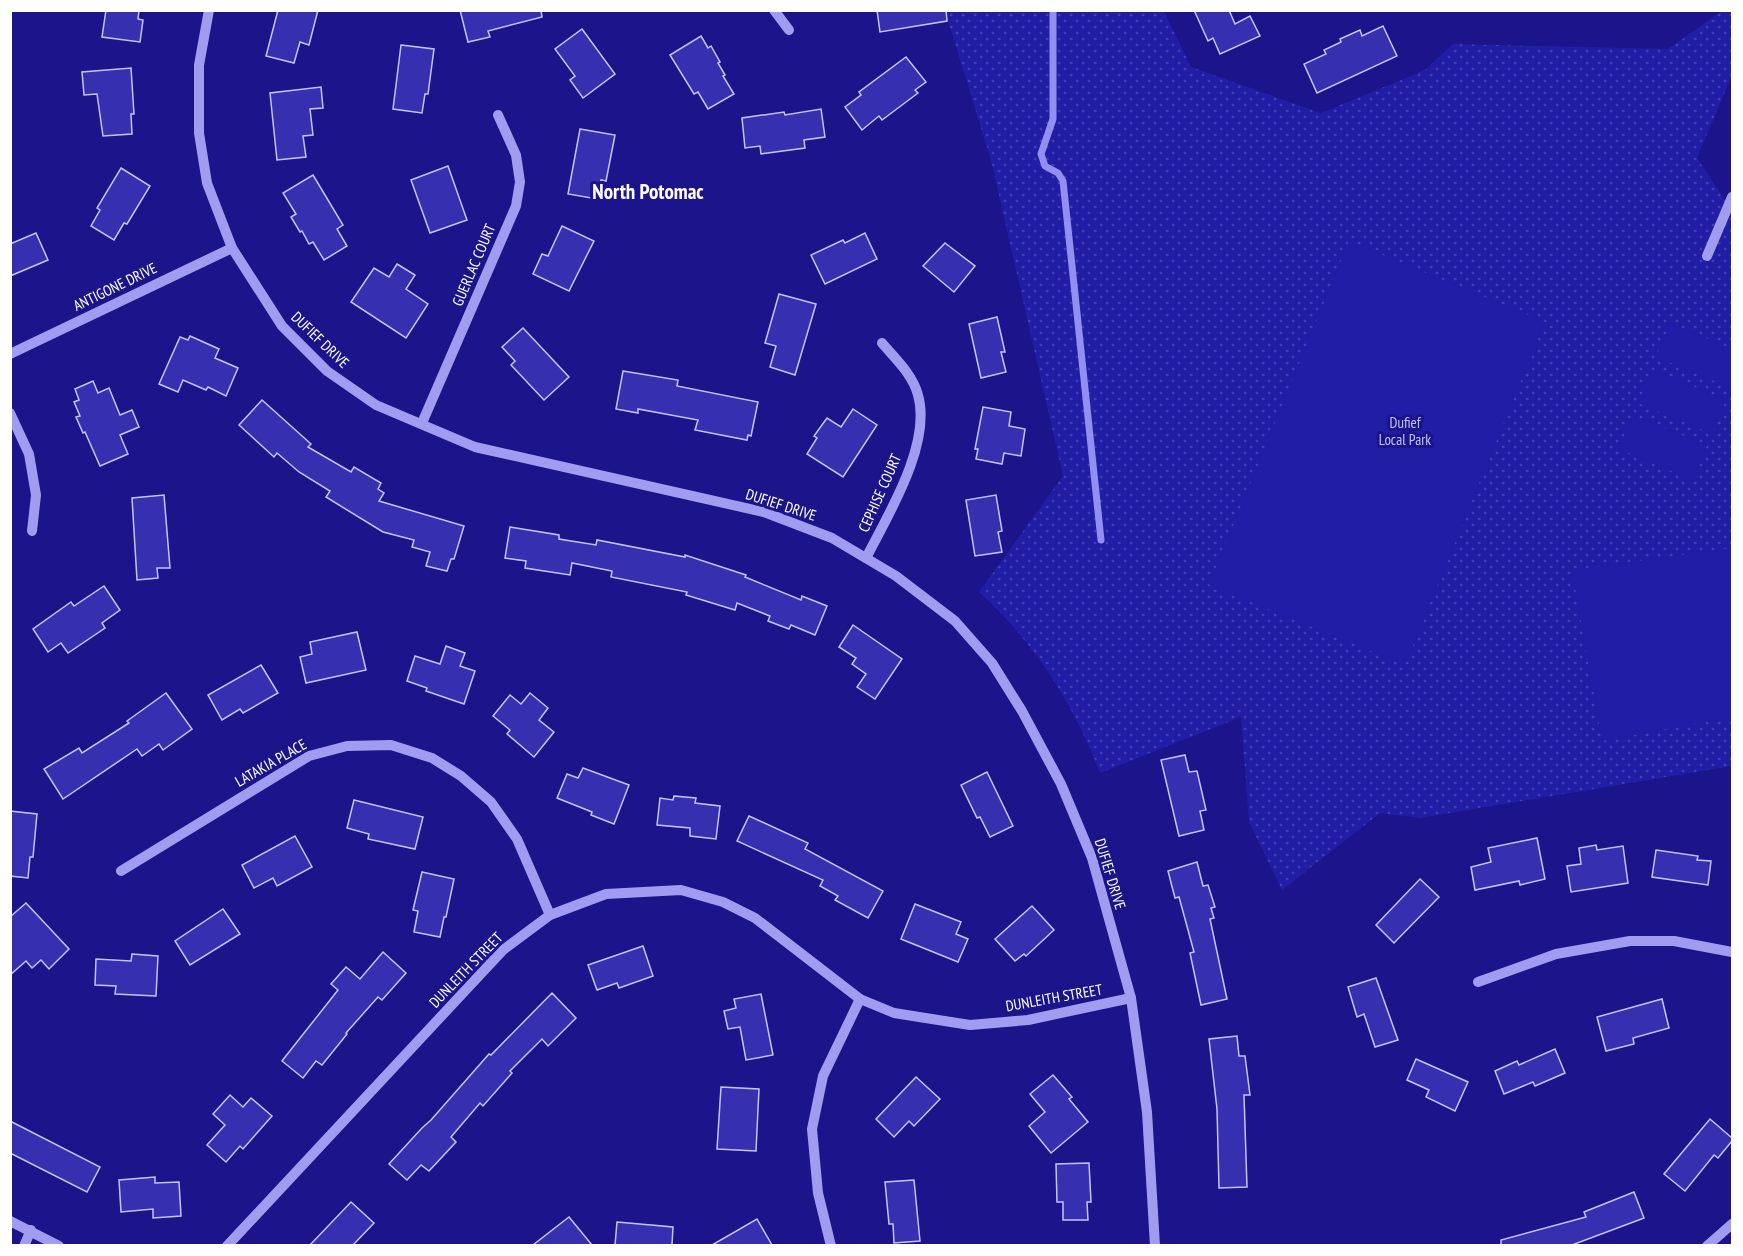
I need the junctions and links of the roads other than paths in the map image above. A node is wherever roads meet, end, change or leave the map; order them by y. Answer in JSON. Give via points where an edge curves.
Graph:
{"nodes":[{"id":1,"x":209,"y":10,"type":"edge"},
{"id":2,"x":774,"y":10,"type":"edge"},
{"id":3,"x":789,"y":30,"type":"dead end"},
{"id":4,"x":498,"y":115,"type":"dead end"},
{"id":5,"x":1732,"y":197,"type":"edge"},
{"id":6,"x":232,"y":248,"type":"junction"},
{"id":7,"x":1707,"y":256,"type":"dead end"},
{"id":8,"x":882,"y":343,"type":"dead end"},
{"id":9,"x":10,"y":354,"type":"edge"},
{"id":10,"x":10,"y":413,"type":"edge"},
{"id":11,"x":422,"y":423,"type":"junction"},
{"id":12,"x":32,"y":531,"type":"dead end"},
{"id":13,"x":867,"y":558,"type":"junction"},
{"id":14,"x":121,"y":871,"type":"dead end"},
{"id":15,"x":550,"y":915,"type":"junction"},
{"id":16,"x":1732,"y":952,"type":"edge"},
{"id":17,"x":1478,"y":982,"type":"dead end"},
{"id":18,"x":1131,"y":998,"type":"junction"},
{"id":19,"x":860,"y":999,"type":"junction"},
{"id":20,"x":10,"y":1221,"type":"edge"},
{"id":21,"x":1732,"y":1224,"type":"edge"},
{"id":22,"x":31,"y":1230,"type":"junction"},
{"id":23,"x":24,"y":1245,"type":"edge"},
{"id":24,"x":59,"y":1245,"type":"edge"},
{"id":25,"x":227,"y":1245,"type":"edge"},
{"id":26,"x":831,"y":1245,"type":"edge"},
{"id":27,"x":1155,"y":1245,"type":"edge"},
{"id":28,"x":1707,"y":1245,"type":"edge"}],
"edges":[{"from":1,"to":6,"type":"street","name":"DUFIEF DRIVE","via":[[199,65],[199,133],[207,183]]},
{"from":2,"to":3,"type":"street"},
{"from":4,"to":11,"type":"street","name":"GUERLAC COURT","via":[[516,155],[520,182],[516,206]]},
{"from":5,"to":7,"type":"street"},
{"from":6,"to":9,"type":"street","name":"ANTIGONE DRIVE"},
{"from":6,"to":11,"type":"street","name":"DUFIEF DRIVE","via":[[282,326],[327,371],[376,405]]},
{"from":8,"to":13,"type":"street","name":"CEPHISE COURT","via":[[902,365],[918,395],[921,426],[909,473]]},
{"from":10,"to":12,"type":"street","via":[[29,454],[36,495]]},
{"from":11,"to":13,"type":"street","name":"DUFIEF DRIVE","via":[[475,447],[764,513],[832,538]]},
{"from":13,"to":18,"type":"street","name":"DUFIEF DRIVE","via":[[955,621],[992,663],[1022,711],[1061,783],[1092,858]]},
{"from":14,"to":15,"type":"street","name":"LATAKIA PLACE","via":[[309,756],[347,746],[391,745],[432,758],[491,802],[516,839]]},
{"from":15,"to":19,"type":"street","name":"DUNLEITH STREET","via":[[606,894],[681,890],[723,902],[755,918]]},
{"from":15,"to":25,"type":"street","name":"DUNLEITH STREET","via":[[504,950]]},
{"from":16,"to":17,"type":"street","via":[[1674,941],[1630,941],[1556,954]]},
{"from":18,"to":19,"type":"street","name":"DUNLEITH STREET","via":[[1028,1020],[970,1025],[894,1013]]},
{"from":18,"to":27,"type":"street","name":"DUFIEF DRIVE","via":[[1148,1112]]},
{"from":19,"to":26,"type":"street","via":[[823,1076],[812,1129],[818,1193]]},
{"from":20,"to":22,"type":"street"},
{"from":21,"to":28,"type":"street"},
{"from":22,"to":23,"type":"street"},
{"from":22,"to":24,"type":"street"}]}
